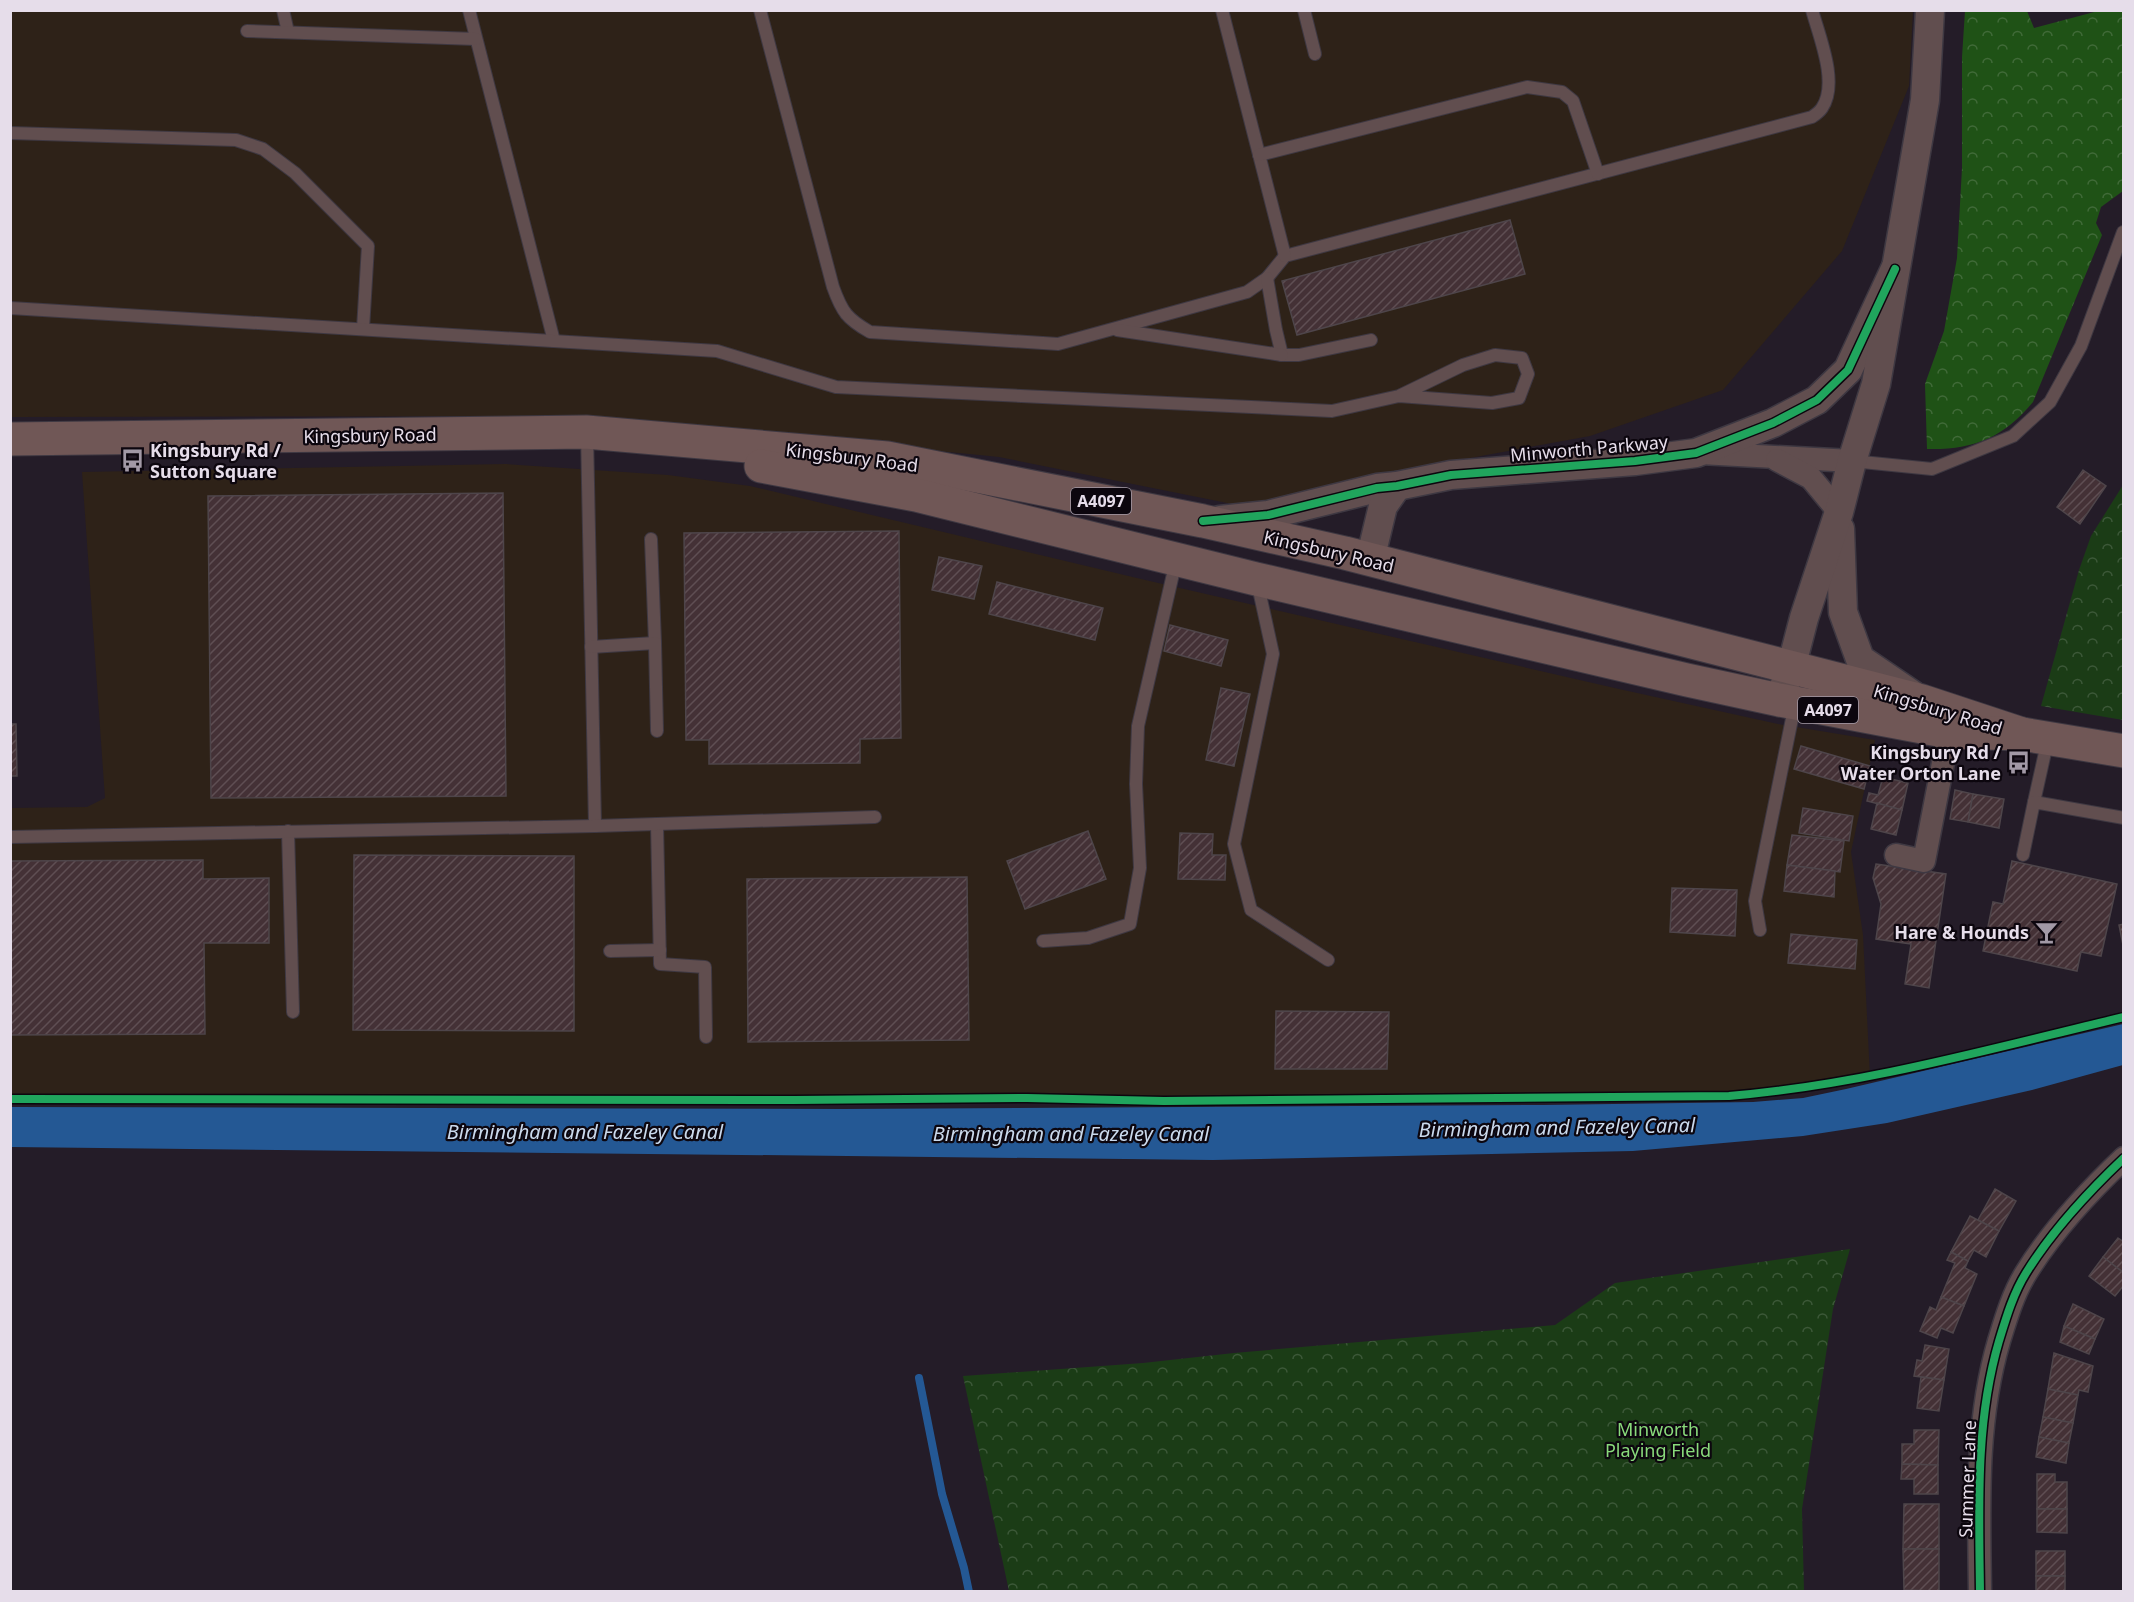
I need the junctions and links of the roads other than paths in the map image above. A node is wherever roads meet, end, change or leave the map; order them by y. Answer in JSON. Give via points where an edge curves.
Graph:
{"nodes":[{"id":1,"x":283,"y":10,"type":"edge"},
{"id":2,"x":469,"y":10,"type":"edge"},
{"id":3,"x":760,"y":10,"type":"edge"},
{"id":4,"x":1222,"y":10,"type":"edge"},
{"id":5,"x":1304,"y":10,"type":"edge"},
{"id":6,"x":1812,"y":10,"type":"edge"},
{"id":7,"x":1930,"y":10,"type":"edge"},
{"id":8,"x":247,"y":31,"type":"dead end"},
{"id":9,"x":288,"y":32,"type":"junction"},
{"id":10,"x":476,"y":39,"type":"junction"},
{"id":11,"x":1315,"y":54,"type":"dead end"},
{"id":12,"x":10,"y":133,"type":"edge"},
{"id":13,"x":1259,"y":155,"type":"junction"},
{"id":14,"x":1598,"y":174,"type":"junction"},
{"id":15,"x":2123,"y":232,"type":"edge"},
{"id":16,"x":1285,"y":256,"type":"junction"},
{"id":17,"x":1895,"y":269,"type":"junction"},
{"id":18,"x":1267,"y":278,"type":"junction"},
{"id":19,"x":10,"y":308,"type":"edge"},
{"id":20,"x":363,"y":329,"type":"junction"},
{"id":21,"x":1113,"y":329,"type":"junction"},
{"id":22,"x":1371,"y":340,"type":"dead end"},
{"id":23,"x":554,"y":341,"type":"junction"},
{"id":24,"x":1282,"y":355,"type":"junction"},
{"id":25,"x":1399,"y":396,"type":"junction"},
{"id":26,"x":586,"y":432,"type":"junction"},
{"id":27,"x":10,"y":439,"type":"edge"},
{"id":28,"x":1696,"y":453,"type":"junction"},
{"id":29,"x":1770,"y":457,"type":"junction"},
{"id":30,"x":887,"y":458,"type":"junction"},
{"id":31,"x":1852,"y":461,"type":"junction"},
{"id":32,"x":1397,"y":486,"type":"junction"},
{"id":33,"x":1839,"y":512,"type":"junction"},
{"id":34,"x":1203,"y":522,"type":"junction"},
{"id":35,"x":651,"y":539,"type":"dead end"},
{"id":36,"x":1315,"y":546,"type":"junction"},
{"id":37,"x":1176,"y":560,"type":"junction"},
{"id":38,"x":1370,"y":560,"type":"junction"},
{"id":39,"x":1256,"y":579,"type":"junction"},
{"id":40,"x":655,"y":643,"type":"junction"},
{"id":41,"x":591,"y":647,"type":"junction"},
{"id":42,"x":1638,"y":668,"type":"junction"},
{"id":43,"x":1791,"y":668,"type":"junction"},
{"id":44,"x":1922,"y":701,"type":"junction"},
{"id":45,"x":1787,"y":702,"type":"junction"},
{"id":46,"x":657,"y":731,"type":"dead end"},
{"id":47,"x":1948,"y":732,"type":"junction"},
{"id":48,"x":2035,"y":736,"type":"junction"},
{"id":49,"x":2124,"y":750,"type":"edge"},
{"id":50,"x":2034,"y":802,"type":"junction"},
{"id":51,"x":874,"y":818,"type":"dead end"},
{"id":52,"x":2124,"y":818,"type":"edge"},
{"id":53,"x":657,"y":824,"type":"junction"},
{"id":54,"x":595,"y":825,"type":"junction"},
{"id":55,"x":288,"y":831,"type":"junction"},
{"id":56,"x":10,"y":837,"type":"edge"},
{"id":57,"x":1896,"y":855,"type":"dead end"},
{"id":58,"x":2023,"y":855,"type":"dead end"},
{"id":59,"x":1760,"y":930,"type":"dead end"},
{"id":60,"x":1043,"y":941,"type":"dead end"},
{"id":61,"x":660,"y":950,"type":"junction"},
{"id":62,"x":610,"y":951,"type":"dead end"},
{"id":63,"x":1328,"y":960,"type":"dead end"},
{"id":64,"x":293,"y":1012,"type":"dead end"},
{"id":65,"x":706,"y":1037,"type":"dead end"},
{"id":66,"x":2124,"y":1158,"type":"edge"},
{"id":67,"x":1980,"y":1592,"type":"edge"}],
"edges":[{"from":1,"to":9,"type":"lane"},
{"from":2,"to":10,"type":"lane"},
{"from":3,"to":21,"type":"lane","via":[[833,287],[841,310],[853,322],[870,332],[1058,344]]},
{"from":4,"to":13,"type":"lane"},
{"from":5,"to":11,"type":"lane"},
{"from":6,"to":14,"type":"lane","via":[[1828,68],[1828,91],[1822,108],[1812,117]]},
{"from":7,"to":17,"type":"street","name":"Minworth Parkway","via":[[1925,100]]},
{"from":8,"to":9,"type":"lane"},
{"from":9,"to":10,"type":"lane"},
{"from":10,"to":23,"type":"lane"},
{"from":12,"to":20,"type":"lane","via":[[236,140],[262,149],[295,173],[368,246]]},
{"from":13,"to":14,"type":"lane","via":[[1527,87],[1562,92],[1573,101]]},
{"from":13,"to":16,"type":"lane"},
{"from":14,"to":16,"type":"lane"},
{"from":15,"to":31,"type":"lane","via":[[2081,346],[2050,402],[2013,436],[1932,469]]},
{"from":16,"to":18,"type":"lane"},
{"from":17,"to":28,"type":"street","name":"Minworth Parkway","via":[[1848,370],[1817,400],[1773,423]]},
{"from":17,"to":31,"type":"street","name":"Minworth Parkway","via":[[1876,384]]},
{"from":18,"to":21,"type":"lane","via":[[1247,292]]},
{"from":18,"to":24,"type":"lane"},
{"from":19,"to":20,"type":"lane"},
{"from":20,"to":23,"type":"lane"},
{"from":21,"to":24,"type":"lane"},
{"from":22,"to":24,"type":"lane"},
{"from":23,"to":25,"type":"lane","via":[[717,351],[836,387],[1332,411]]},
{"from":25,"to":25,"type":"lane","via":[[1463,365],[1495,355],[1522,358],[1528,374],[1519,398],[1491,403]]},
{"from":26,"to":27,"type":"main road","name":"Kingsbury Road","number":"A4097"},
{"from":26,"to":30,"type":"main road","name":"Kingsbury Road","number":"A4097"},
{"from":26,"to":37,"type":"main road","name":"Kingsbury Road","number":"A4097","via":[[916,495]]},
{"from":26,"to":41,"type":"lane"},
{"from":28,"to":29,"type":"street"},
{"from":28,"to":32,"type":"street","name":"Minworth Parkway","via":[[1450,475]]},
{"from":29,"to":31,"type":"street"},
{"from":29,"to":33,"type":"street","via":[[1811,478]]},
{"from":30,"to":34,"type":"main road","name":"Kingsbury Road","number":"A4097"},
{"from":30,"to":39,"type":"main road","via":[[993,494],[1256,556]]},
{"from":31,"to":33,"type":"street","name":"Minworth Parkway"},
{"from":32,"to":34,"type":"street","name":"Minworth Parkway","via":[[1268,515]]},
{"from":32,"to":38,"type":"street","via":[[1383,506]]},
{"from":33,"to":43,"type":"street","name":"Minworth Parkway"},
{"from":33,"to":44,"type":"street","name":"Minworth Parkway","via":[[1843,612],[1860,659]]},
{"from":34,"to":36,"type":"main road","name":"Kingsbury Road","number":"A4097"},
{"from":35,"to":40,"type":"lane"},
{"from":36,"to":38,"type":"main road","name":"Kingsbury Road","number":"A4097"},
{"from":36,"to":39,"type":"main road"},
{"from":37,"to":39,"type":"main road","name":"Kingsbury Road","number":"A4097"},
{"from":37,"to":60,"type":"lane","via":[[1138,726],[1140,868],[1130,924],[1088,938]]},
{"from":38,"to":42,"type":"main road","via":[[1381,579],[1399,590],[1570,632]]},
{"from":38,"to":43,"type":"main road","name":"Kingsbury Road","number":"A4097"},
{"from":39,"to":42,"type":"main road","name":"Kingsbury Road","number":"A4097"},
{"from":39,"to":63,"type":"lane","via":[[1273,654],[1234,844],[1251,910]]},
{"from":40,"to":41,"type":"lane"},
{"from":40,"to":46,"type":"lane"},
{"from":41,"to":54,"type":"lane"},
{"from":42,"to":45,"type":"main road","name":"Kingsbury Road","number":"A4097"},
{"from":43,"to":44,"type":"main road","name":"Kingsbury Road","number":"A4097"},
{"from":43,"to":45,"type":"street","name":"Minworth Parkway"},
{"from":44,"to":48,"type":"main road","name":"Kingsbury Road","number":"A4097"},
{"from":45,"to":47,"type":"main road","name":"Kingsbury Road","number":"A4097"},
{"from":45,"to":59,"type":"lane","via":[[1755,901]]},
{"from":47,"to":48,"type":"main road","name":"Kingsbury Road","number":"A4097"},
{"from":47,"to":57,"type":"street","via":[[1924,861]]},
{"from":48,"to":49,"type":"main road","name":"Kingsbury Road","number":"A4097"},
{"from":48,"to":50,"type":"lane"},
{"from":50,"to":52,"type":"lane"},
{"from":50,"to":58,"type":"lane"},
{"from":51,"to":53,"type":"lane"},
{"from":53,"to":54,"type":"lane"},
{"from":53,"to":61,"type":"lane"},
{"from":54,"to":55,"type":"lane"},
{"from":55,"to":56,"type":"lane"},
{"from":55,"to":64,"type":"lane"},
{"from":61,"to":62,"type":"lane"},
{"from":61,"to":65,"type":"lane","via":[[660,964],[705,967]]},
{"from":66,"to":67,"type":"street","name":"Summer Lane","via":[[2061,1224],[2026,1274],[2007,1312],[1992,1366],[1982,1426],[1978,1476]]}]}
